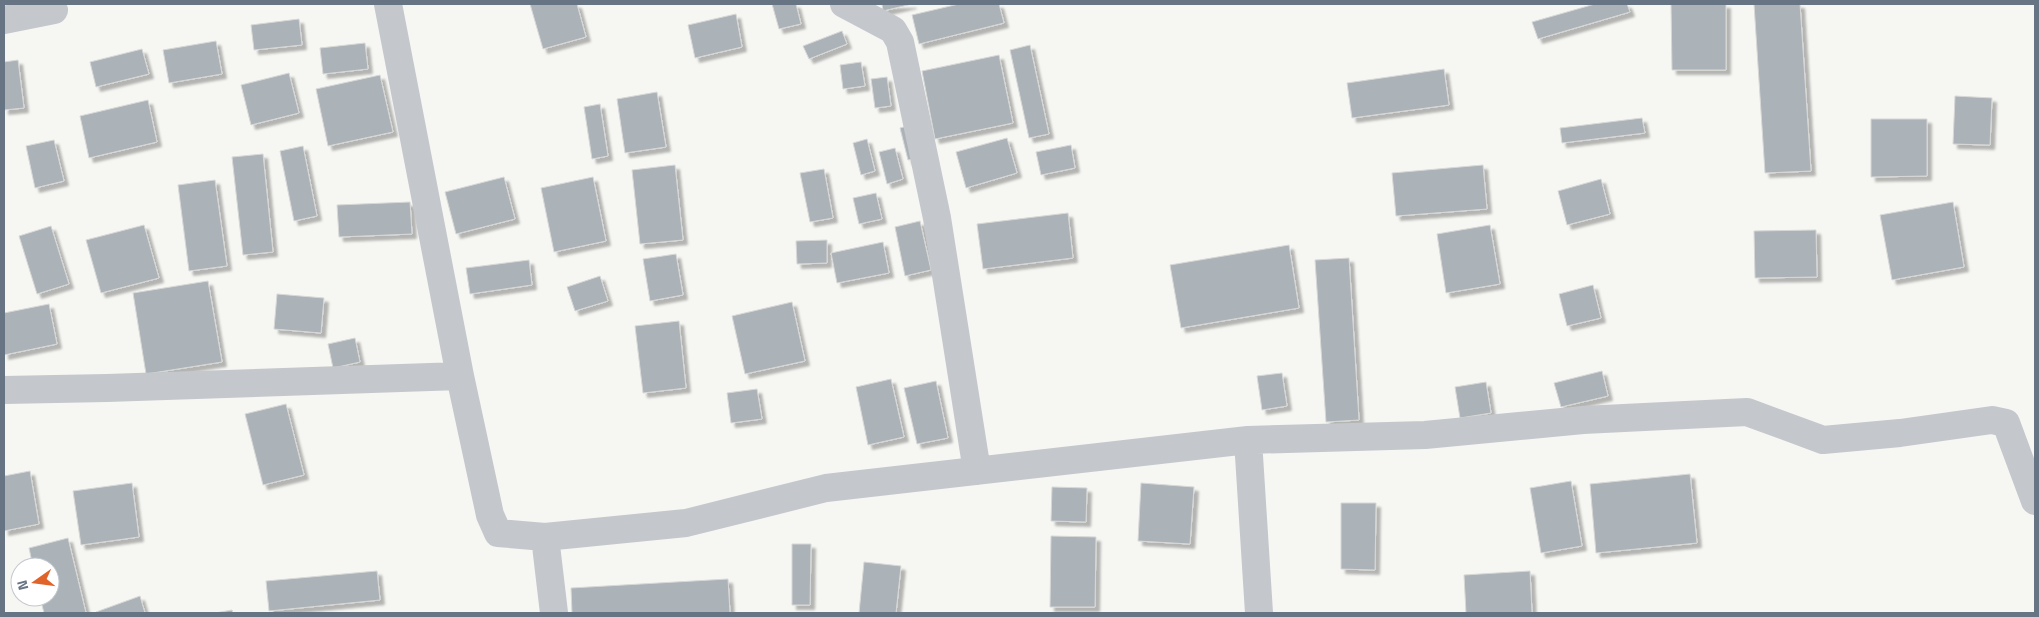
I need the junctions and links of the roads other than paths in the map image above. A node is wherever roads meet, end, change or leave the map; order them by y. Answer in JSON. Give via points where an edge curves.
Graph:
{"nodes":[{"id":1,"x":388,"y":4,"type":"edge"},
{"id":2,"x":844,"y":4,"type":"edge"},
{"id":3,"x":54,"y":10,"type":"dead end"},
{"id":4,"x":4,"y":20,"type":"edge"},
{"id":5,"x":460,"y":376,"type":"junction"},
{"id":6,"x":4,"y":390,"type":"edge"},
{"id":7,"x":1248,"y":440,"type":"junction"},
{"id":8,"x":977,"y":471,"type":"junction"},
{"id":9,"x":2035,"y":501,"type":"edge"},
{"id":10,"x":545,"y":537,"type":"junction"},
{"id":11,"x":554,"y":613,"type":"edge"},
{"id":12,"x":1259,"y":613,"type":"edge"}],
"edges":[{"from":1,"to":5,"type":"street"},
{"from":2,"to":8,"type":"street","via":[[893,30],[900,42],[937,218]]},
{"from":3,"to":4,"type":"street"},
{"from":5,"to":6,"type":"street"},
{"from":5,"to":10,"type":"street","via":[[492,525],[498,533]]},
{"from":7,"to":8,"type":"street"},
{"from":7,"to":9,"type":"street","via":[[1425,435],[1583,420],[1748,412],[1824,440],[1992,420],[2006,423]]},
{"from":7,"to":12,"type":"street"},
{"from":8,"to":10,"type":"street","via":[[826,488],[686,523]]},
{"from":10,"to":11,"type":"street"}]}
